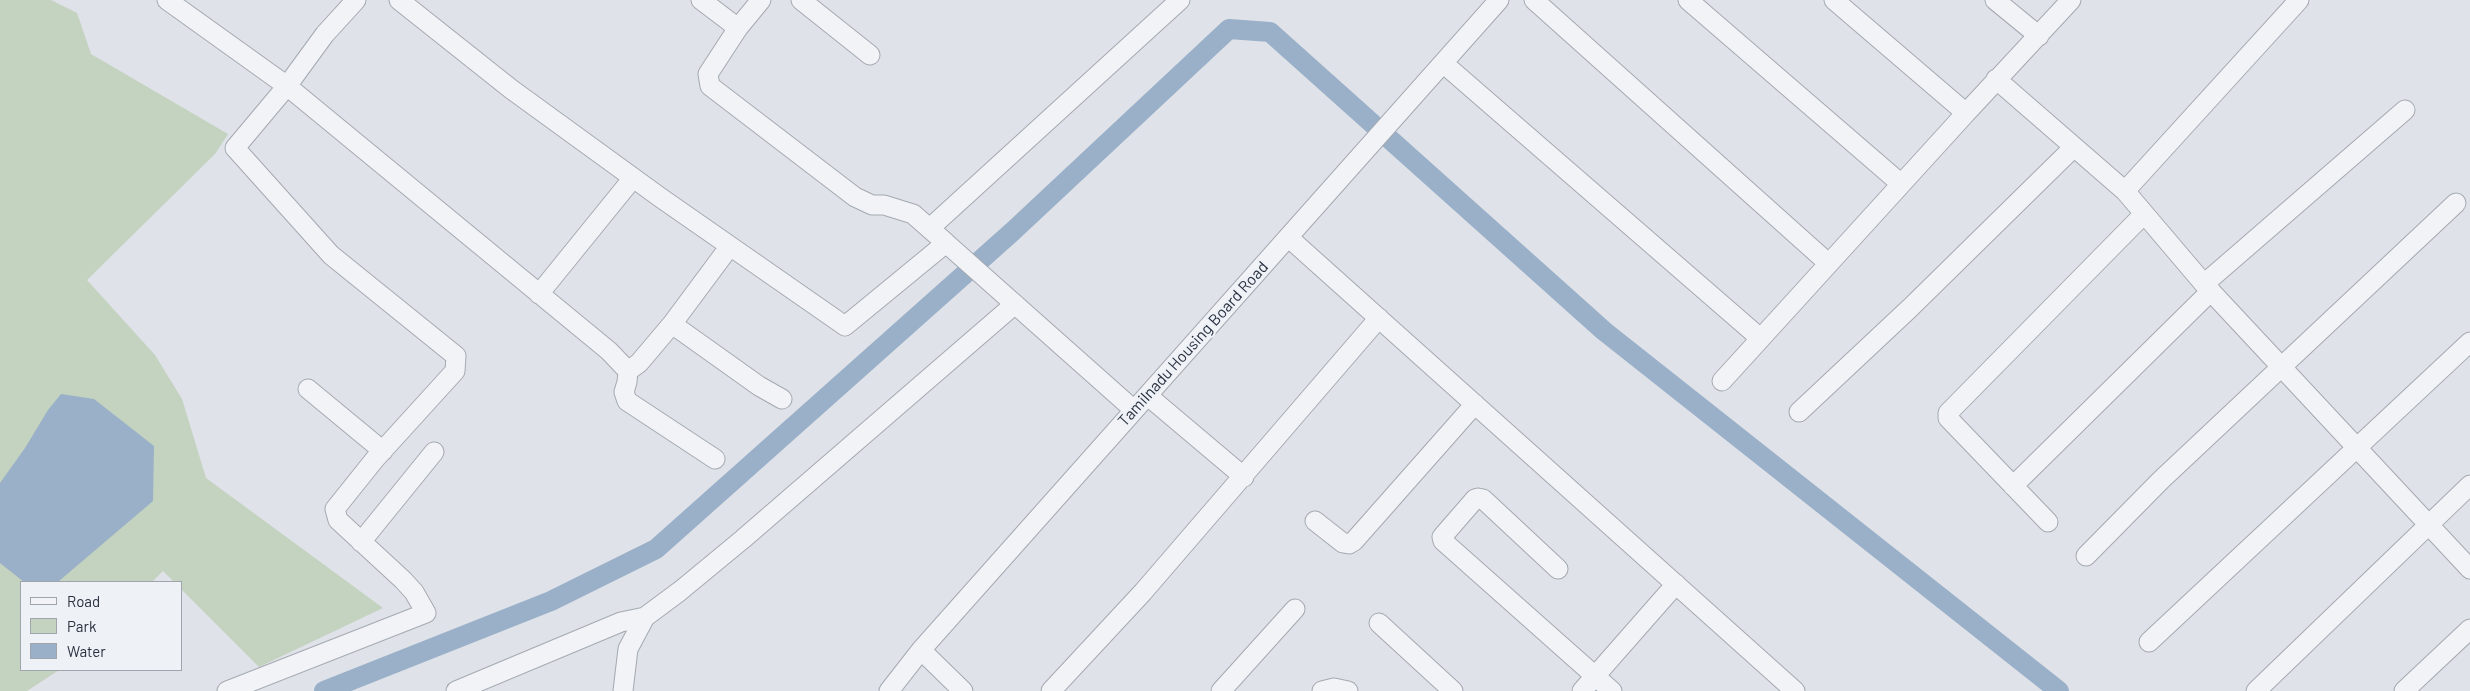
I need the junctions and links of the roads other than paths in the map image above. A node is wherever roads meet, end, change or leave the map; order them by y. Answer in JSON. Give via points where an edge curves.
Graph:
{"nodes":[{"id":1,"x":167,"y":0,"type":"edge"},
{"id":2,"x":356,"y":0,"type":"edge"},
{"id":3,"x":400,"y":0,"type":"edge"},
{"id":4,"x":701,"y":0,"type":"edge"},
{"id":5,"x":761,"y":0,"type":"edge"},
{"id":6,"x":801,"y":0,"type":"edge"},
{"id":7,"x":1180,"y":0,"type":"edge"},
{"id":8,"x":1499,"y":0,"type":"edge"},
{"id":9,"x":1534,"y":0,"type":"edge"},
{"id":10,"x":1688,"y":0,"type":"edge"},
{"id":11,"x":1834,"y":0,"type":"edge"},
{"id":12,"x":1996,"y":0,"type":"edge"},
{"id":13,"x":2071,"y":0,"type":"edge"},
{"id":14,"x":2299,"y":0,"type":"edge"},
{"id":15,"x":738,"y":28,"type":"junction"},
{"id":16,"x":2039,"y":36,"type":"junction"},
{"id":17,"x":870,"y":55,"type":"dead end"},
{"id":18,"x":1443,"y":63,"type":"junction"},
{"id":19,"x":1996,"y":79,"type":"junction"},
{"id":20,"x":287,"y":86,"type":"junction"},
{"id":21,"x":2405,"y":110,"type":"dead end"},
{"id":22,"x":1966,"y":113,"type":"junction"},
{"id":23,"x":2074,"y":148,"type":"junction"},
{"id":24,"x":633,"y":178,"type":"junction"},
{"id":25,"x":1900,"y":184,"type":"junction"},
{"id":26,"x":2124,"y":191,"type":"junction"},
{"id":27,"x":2456,"y":203,"type":"dead end"},
{"id":28,"x":2144,"y":214,"type":"junction"},
{"id":29,"x":930,"y":228,"type":"junction"},
{"id":30,"x":1288,"y":237,"type":"junction"},
{"id":31,"x":730,"y":246,"type":"junction"},
{"id":32,"x":951,"y":248,"type":"junction"},
{"id":33,"x":1828,"y":263,"type":"junction"},
{"id":34,"x":2208,"y":287,"type":"junction"},
{"id":35,"x":539,"y":294,"type":"junction"},
{"id":36,"x":1015,"y":304,"type":"junction"},
{"id":37,"x":1379,"y":318,"type":"junction"},
{"id":38,"x":672,"y":324,"type":"junction"},
{"id":39,"x":1760,"y":338,"type":"junction"},
{"id":40,"x":2470,"y":342,"type":"edge"},
{"id":41,"x":2281,"y":367,"type":"junction"},
{"id":42,"x":628,"y":371,"type":"junction"},
{"id":43,"x":1722,"y":381,"type":"dead end"},
{"id":44,"x":308,"y":389,"type":"dead end"},
{"id":45,"x":1148,"y":396,"type":"junction"},
{"id":46,"x":782,"y":399,"type":"dead end"},
{"id":47,"x":1475,"y":404,"type":"junction"},
{"id":48,"x":1134,"y":410,"type":"junction"},
{"id":49,"x":1799,"y":412,"type":"dead end"},
{"id":50,"x":2357,"y":445,"type":"junction"},
{"id":51,"x":383,"y":451,"type":"junction"},
{"id":52,"x":434,"y":452,"type":"dead end"},
{"id":53,"x":715,"y":459,"type":"dead end"},
{"id":54,"x":1244,"y":477,"type":"junction"},
{"id":55,"x":2470,"y":485,"type":"edge"},
{"id":56,"x":2013,"y":486,"type":"junction"},
{"id":57,"x":1315,"y":520,"type":"dead end"},
{"id":58,"x":2048,"y":522,"type":"dead end"},
{"id":59,"x":2429,"y":524,"type":"junction"},
{"id":60,"x":361,"y":542,"type":"junction"},
{"id":61,"x":2086,"y":556,"type":"dead end"},
{"id":62,"x":2470,"y":568,"type":"edge"},
{"id":63,"x":1558,"y":569,"type":"dead end"},
{"id":64,"x":1676,"y":584,"type":"junction"},
{"id":65,"x":1295,"y":609,"type":"dead end"},
{"id":66,"x":645,"y":617,"type":"junction"},
{"id":67,"x":1379,"y":623,"type":"dead end"},
{"id":68,"x":2470,"y":629,"type":"edge"},
{"id":69,"x":2148,"y":642,"type":"dead end"},
{"id":70,"x":921,"y":650,"type":"junction"},
{"id":71,"x":1595,"y":677,"type":"junction"},
{"id":72,"x":227,"y":691,"type":"edge"},
{"id":73,"x":456,"y":691,"type":"edge"},
{"id":74,"x":623,"y":691,"type":"edge"},
{"id":75,"x":889,"y":691,"type":"edge"},
{"id":76,"x":963,"y":691,"type":"edge"},
{"id":77,"x":1051,"y":691,"type":"edge"},
{"id":78,"x":1220,"y":691,"type":"edge"},
{"id":79,"x":1322,"y":691,"type":"edge"},
{"id":80,"x":1348,"y":691,"type":"edge"},
{"id":81,"x":1453,"y":691,"type":"edge"},
{"id":82,"x":1582,"y":691,"type":"edge"},
{"id":83,"x":1612,"y":691,"type":"edge"},
{"id":84,"x":1795,"y":691,"type":"edge"},
{"id":85,"x":2256,"y":691,"type":"edge"},
{"id":86,"x":2404,"y":691,"type":"edge"}],
"edges":[{"from":1,"to":20,"type":"street"},
{"from":2,"to":20,"type":"street","via":[[325,34]]},
{"from":3,"to":24,"type":"street","via":[[510,88]]},
{"from":4,"to":15,"type":"street"},
{"from":5,"to":15,"type":"street"},
{"from":6,"to":17,"type":"street"},
{"from":7,"to":29,"type":"street"},
{"from":8,"to":18,"type":"street","name":"Tamilnadu Housing Board Road"},
{"from":9,"to":33,"type":"street"},
{"from":10,"to":25,"type":"street"},
{"from":11,"to":22,"type":"street"},
{"from":12,"to":16,"type":"street"},
{"from":13,"to":16,"type":"street"},
{"from":14,"to":26,"type":"street"},
{"from":15,"to":29,"type":"street","via":[[708,74],[710,86],[855,197],[872,205],[899,208],[913,214]]},
{"from":16,"to":19,"type":"street"},
{"from":18,"to":30,"type":"street","name":"Tamilnadu Housing Board Road"},
{"from":18,"to":39,"type":"street"},
{"from":19,"to":22,"type":"street"},
{"from":19,"to":23,"type":"street"},
{"from":20,"to":35,"type":"street"},
{"from":20,"to":51,"type":"street","via":[[235,148],[331,255],[456,356],[454,371]]},
{"from":21,"to":34,"type":"street"},
{"from":22,"to":25,"type":"street"},
{"from":23,"to":26,"type":"street"},
{"from":23,"to":49,"type":"street"},
{"from":24,"to":31,"type":"street"},
{"from":24,"to":35,"type":"street"},
{"from":25,"to":33,"type":"street"},
{"from":26,"to":28,"type":"street"},
{"from":27,"to":41,"type":"street"},
{"from":28,"to":34,"type":"street"},
{"from":28,"to":56,"type":"street","via":[[1948,411],[1948,418]]},
{"from":29,"to":32,"type":"street"},
{"from":30,"to":37,"type":"street"},
{"from":30,"to":45,"type":"street","name":"Tamilnadu Housing Board Road"},
{"from":31,"to":32,"type":"street","via":[[845,326]]},
{"from":31,"to":38,"type":"street"},
{"from":32,"to":36,"type":"street"},
{"from":33,"to":39,"type":"street"},
{"from":34,"to":41,"type":"street"},
{"from":34,"to":56,"type":"street"},
{"from":35,"to":42,"type":"street","via":[[609,351]]},
{"from":36,"to":48,"type":"street"},
{"from":36,"to":66,"type":"street","via":[[743,539]]},
{"from":37,"to":47,"type":"street"},
{"from":37,"to":54,"type":"street"},
{"from":38,"to":42,"type":"street","via":[[640,363]]},
{"from":38,"to":46,"type":"street"},
{"from":39,"to":43,"type":"street"},
{"from":40,"to":50,"type":"street"},
{"from":41,"to":50,"type":"street"},
{"from":41,"to":61,"type":"street"},
{"from":42,"to":53,"type":"street","via":[[624,392],[627,401]]},
{"from":44,"to":51,"type":"street"},
{"from":45,"to":48,"type":"street","name":"Tamilnadu Housing Board Road"},
{"from":45,"to":54,"type":"street"},
{"from":47,"to":57,"type":"street","via":[[1354,541],[1343,543]]},
{"from":47,"to":64,"type":"street"},
{"from":48,"to":70,"type":"street","name":"Tamilnadu Housing Board Road"},
{"from":50,"to":59,"type":"street"},
{"from":50,"to":69,"type":"street"},
{"from":51,"to":60,"type":"street","via":[[335,509],[338,520]]},
{"from":52,"to":60,"type":"street"},
{"from":54,"to":77,"type":"street"},
{"from":55,"to":59,"type":"street"},
{"from":56,"to":58,"type":"street"},
{"from":59,"to":62,"type":"street"},
{"from":59,"to":85,"type":"street"},
{"from":60,"to":72,"type":"street","via":[[414,592],[426,613]]},
{"from":63,"to":71,"type":"street","via":[[1483,499],[1475,499],[1442,537]]},
{"from":64,"to":71,"type":"street"},
{"from":64,"to":84,"type":"street"},
{"from":65,"to":78,"type":"street"},
{"from":66,"to":73,"type":"street","via":[[621,622]]},
{"from":66,"to":74,"type":"street","via":[[628,649]]},
{"from":67,"to":81,"type":"street"},
{"from":68,"to":86,"type":"street"},
{"from":70,"to":75,"type":"street","name":"Tamilnadu Housing Board Road"},
{"from":70,"to":76,"type":"street"},
{"from":71,"to":82,"type":"street"},
{"from":71,"to":83,"type":"street"},
{"from":79,"to":80,"type":"street","via":[[1334,688]]}]}
